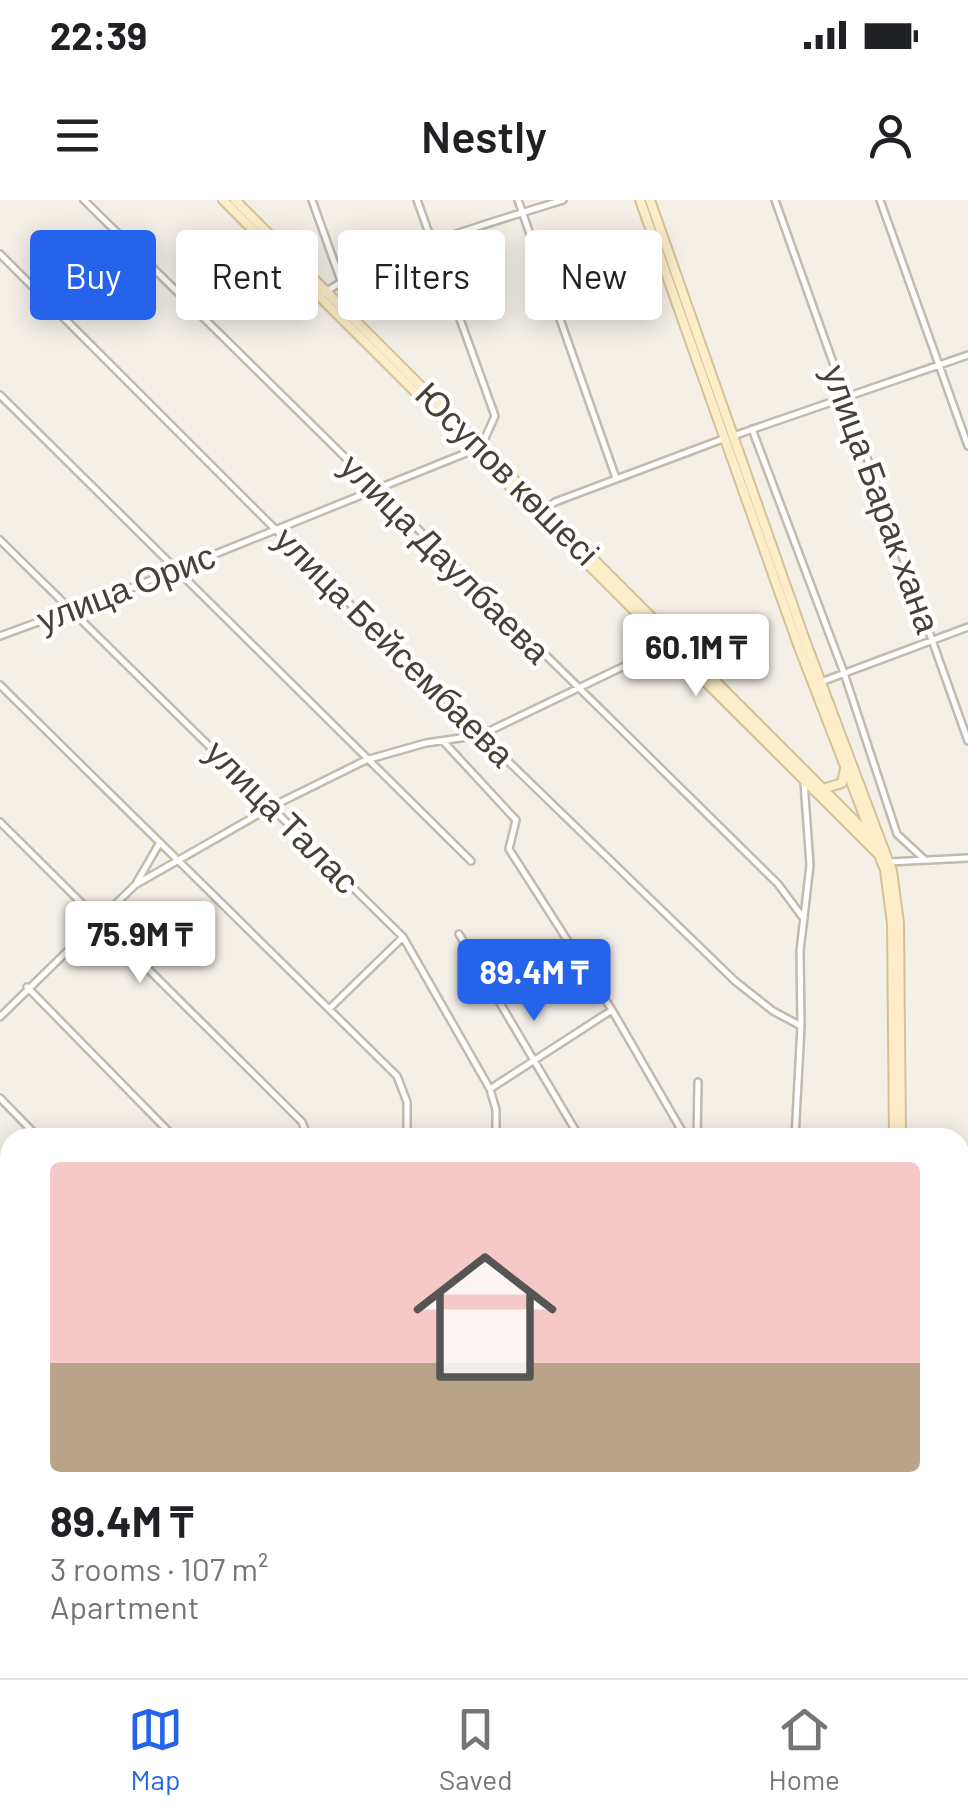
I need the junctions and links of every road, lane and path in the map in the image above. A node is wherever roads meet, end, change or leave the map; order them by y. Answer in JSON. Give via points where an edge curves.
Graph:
{"nodes":[{"id":1,"x":84,"y":200,"type":"edge"},
{"id":2,"x":223,"y":200,"type":"edge"},
{"id":3,"x":235,"y":200,"type":"edge"},
{"id":4,"x":312,"y":200,"type":"edge"},
{"id":5,"x":417,"y":200,"type":"edge"},
{"id":6,"x":518,"y":200,"type":"edge"},
{"id":7,"x":563,"y":200,"type":"edge"},
{"id":8,"x":640,"y":200,"type":"edge"},
{"id":9,"x":650,"y":200,"type":"edge"},
{"id":10,"x":776,"y":200,"type":"edge"},
{"id":11,"x":880,"y":200,"type":"edge"},
{"id":12,"x":522,"y":213,"type":"junction"},
{"id":13,"x":428,"y":230,"type":"edge"},
{"id":14,"x":473,"y":230,"type":"edge"},
{"id":15,"x":0,"y":254,"type":"edge"},
{"id":16,"x":338,"y":270,"type":"edge"},
{"id":17,"x":338,"y":284,"type":"edge"},
{"id":18,"x":323,"y":294,"type":"junction"},
{"id":19,"x":460,"y":320,"type":"edge"},
{"id":20,"x":968,"y":355,"type":"edge"},
{"id":21,"x":938,"y":366,"type":"junction"},
{"id":22,"x":0,"y":395,"type":"edge"},
{"id":23,"x":844,"y":397,"type":"junction"},
{"id":24,"x":752,"y":429,"type":"junction"},
{"id":25,"x":729,"y":437,"type":"junction"},
{"id":26,"x":968,"y":446,"type":"edge"},
{"id":27,"x":478,"y":450,"type":"junction"},
{"id":28,"x":616,"y":478,"type":"junction"},
{"id":29,"x":374,"y":489,"type":"junction"},
{"id":30,"x":539,"y":512,"type":"junction"},
{"id":31,"x":276,"y":530,"type":"junction"},
{"id":32,"x":0,"y":540,"type":"edge"},
{"id":33,"x":175,"y":570,"type":"junction"},
{"id":34,"x":70,"y":610,"type":"junction"},
{"id":35,"x":968,"y":627,"type":"edge"},
{"id":36,"x":0,"y":636,"type":"edge"},
{"id":37,"x":932,"y":640,"type":"junction"},
{"id":38,"x":670,"y":644,"type":"junction"},
{"id":39,"x":844,"y":673,"type":"junction"},
{"id":40,"x":818,"y":683,"type":"junction"},
{"id":41,"x":0,"y":685,"type":"edge"},
{"id":42,"x":578,"y":690,"type":"junction"},
{"id":43,"x":481,"y":735,"type":"junction"},
{"id":44,"x":443,"y":740,"type":"junction"},
{"id":45,"x":968,"y":741,"type":"edge"},
{"id":46,"x":843,"y":759,"type":"junction"},
{"id":47,"x":366,"y":760,"type":"junction"},
{"id":48,"x":804,"y":781,"type":"junction"},
{"id":49,"x":823,"y":789,"type":"junction"},
{"id":50,"x":274,"y":806,"type":"junction"},
{"id":51,"x":0,"y":822,"type":"edge"},
{"id":52,"x":159,"y":844,"type":"junction"},
{"id":53,"x":968,"y":858,"type":"edge"},
{"id":54,"x":885,"y":859,"type":"junction"},
{"id":55,"x":925,"y":860,"type":"junction"},
{"id":56,"x":471,"y":861,"type":"dead end"},
{"id":57,"x":179,"y":862,"type":"junction"},
{"id":58,"x":135,"y":885,"type":"junction"},
{"id":59,"x":97,"y":919,"type":"junction"},
{"id":60,"x":804,"y":919,"type":"junction"},
{"id":61,"x":459,"y":934,"type":"dead end"},
{"id":62,"x":403,"y":937,"type":"junction"},
{"id":63,"x":27,"y":988,"type":"junction"},
{"id":64,"x":329,"y":1009,"type":"junction"},
{"id":65,"x":612,"y":1010,"type":"junction"},
{"id":66,"x":0,"y":1017,"type":"edge"},
{"id":67,"x":801,"y":1026,"type":"junction"},
{"id":68,"x":536,"y":1060,"type":"junction"},
{"id":69,"x":698,"y":1082,"type":"dead end"},
{"id":70,"x":490,"y":1088,"type":"junction"},
{"id":71,"x":0,"y":1098,"type":"edge"},
{"id":72,"x":29,"y":1128,"type":"edge"},
{"id":73,"x":165,"y":1128,"type":"edge"},
{"id":74,"x":304,"y":1128,"type":"edge"},
{"id":75,"x":407,"y":1128,"type":"edge"},
{"id":76,"x":496,"y":1128,"type":"edge"},
{"id":77,"x":574,"y":1128,"type":"edge"},
{"id":78,"x":680,"y":1128,"type":"edge"},
{"id":79,"x":697,"y":1128,"type":"edge"},
{"id":80,"x":796,"y":1128,"type":"edge"},
{"id":81,"x":898,"y":1128,"type":"edge"}],
"edges":[{"from":1,"to":29,"type":"street","name":"улица Даулбаева"},
{"from":2,"to":18,"type":"street","name":"Юсупов көшесі"},
{"from":3,"to":18,"type":"street","name":"Юсупов көшесі"},
{"from":4,"to":16,"type":"street"},
{"from":5,"to":13,"type":"street"},
{"from":6,"to":12,"type":"street"},
{"from":7,"to":12,"type":"street"},
{"from":8,"to":25,"type":"street"},
{"from":9,"to":25,"type":"street"},
{"from":10,"to":23,"type":"street","name":"улица Барак хана"},
{"from":11,"to":21,"type":"street"},
{"from":12,"to":14,"type":"street"},
{"from":12,"to":28,"type":"street"},
{"from":15,"to":31,"type":"street","name":"улица Бейсембаева"},
{"from":17,"to":18,"type":"street"},
{"from":18,"to":27,"type":"street","name":"Юсупов көшесі"},
{"from":19,"to":27,"type":"street","via":[[495,416]]},
{"from":20,"to":21,"type":"street"},
{"from":21,"to":23,"type":"street"},
{"from":21,"to":26,"type":"street"},
{"from":22,"to":33,"type":"street"},
{"from":23,"to":24,"type":"street"},
{"from":23,"to":37,"type":"street","name":"улица Барак хана"},
{"from":24,"to":25,"type":"street"},
{"from":24,"to":39,"type":"street"},
{"from":25,"to":28,"type":"street"},
{"from":25,"to":40,"type":"street"},
{"from":27,"to":29,"type":"street","name":"улица Орис"},
{"from":27,"to":30,"type":"street","name":"Юсупов көшесі"},
{"from":28,"to":30,"type":"street"},
{"from":29,"to":31,"type":"street","name":"улица Орис"},
{"from":29,"to":42,"type":"street","name":"улица Даулбаева"},
{"from":30,"to":38,"type":"street","name":"Юсупов көшесі"},
{"from":31,"to":33,"type":"street","name":"улица Орис"},
{"from":31,"to":43,"type":"street","name":"улица Бейсембаева"},
{"from":32,"to":34,"type":"street","name":"улица Талас"},
{"from":33,"to":34,"type":"street","name":"улица Орис"},
{"from":33,"to":47,"type":"street"},
{"from":34,"to":36,"type":"street","name":"улица Орис"},
{"from":34,"to":50,"type":"street","name":"улица Талас"},
{"from":35,"to":37,"type":"street"},
{"from":37,"to":39,"type":"street"},
{"from":37,"to":45,"type":"street","name":"улица Барак хана"},
{"from":38,"to":42,"type":"street"},
{"from":38,"to":48,"type":"street","name":"Юсупов көшесі"},
{"from":38,"to":49,"type":"street","name":"Юсупов көшесі"},
{"from":39,"to":40,"type":"street"},
{"from":39,"to":55,"type":"street","via":[[897,834]]},
{"from":40,"to":46,"type":"street"},
{"from":40,"to":54,"type":"street"},
{"from":41,"to":52,"type":"street"},
{"from":42,"to":43,"type":"street"},
{"from":42,"to":60,"type":"street","name":"улица Даулбаева","via":[[778,884]]},
{"from":43,"to":44,"type":"street"},
{"from":43,"to":67,"type":"street","name":"улица Бейсембаева","via":[[735,982]]},
{"from":44,"to":47,"type":"street"},
{"from":44,"to":65,"type":"street","via":[[516,820],[509,849]]},
{"from":46,"to":49,"type":"street","via":[[842,783]]},
{"from":46,"to":54,"type":"street"},
{"from":47,"to":50,"type":"street"},
{"from":47,"to":56,"type":"street"},
{"from":48,"to":54,"type":"street","name":"Юсупов көшесі"},
{"from":48,"to":60,"type":"street","via":[[810,865]]},
{"from":49,"to":54,"type":"street","name":"Юсупов көшесі"},
{"from":50,"to":57,"type":"street"},
{"from":50,"to":62,"type":"street","name":"улица Талас"},
{"from":51,"to":59,"type":"street"},
{"from":52,"to":57,"type":"street"},
{"from":52,"to":58,"type":"street"},
{"from":53,"to":55,"type":"street"},
{"from":54,"to":55,"type":"street"},
{"from":54,"to":81,"type":"street","via":[[900,923]]},
{"from":57,"to":58,"type":"street"},
{"from":57,"to":64,"type":"street"},
{"from":58,"to":59,"type":"street"},
{"from":59,"to":63,"type":"street"},
{"from":59,"to":74,"type":"street"},
{"from":60,"to":67,"type":"street"},
{"from":61,"to":68,"type":"street"},
{"from":62,"to":64,"type":"street"},
{"from":62,"to":70,"type":"street","name":"улица Талас"},
{"from":63,"to":66,"type":"street"},
{"from":63,"to":73,"type":"street"},
{"from":64,"to":75,"type":"street","via":[[397,1076]]},
{"from":65,"to":68,"type":"street"},
{"from":65,"to":78,"type":"street"},
{"from":67,"to":80,"type":"street"},
{"from":68,"to":70,"type":"street"},
{"from":68,"to":77,"type":"street"},
{"from":69,"to":79,"type":"street"},
{"from":70,"to":76,"type":"street","name":"улица Талас"},
{"from":71,"to":72,"type":"street"}]}
